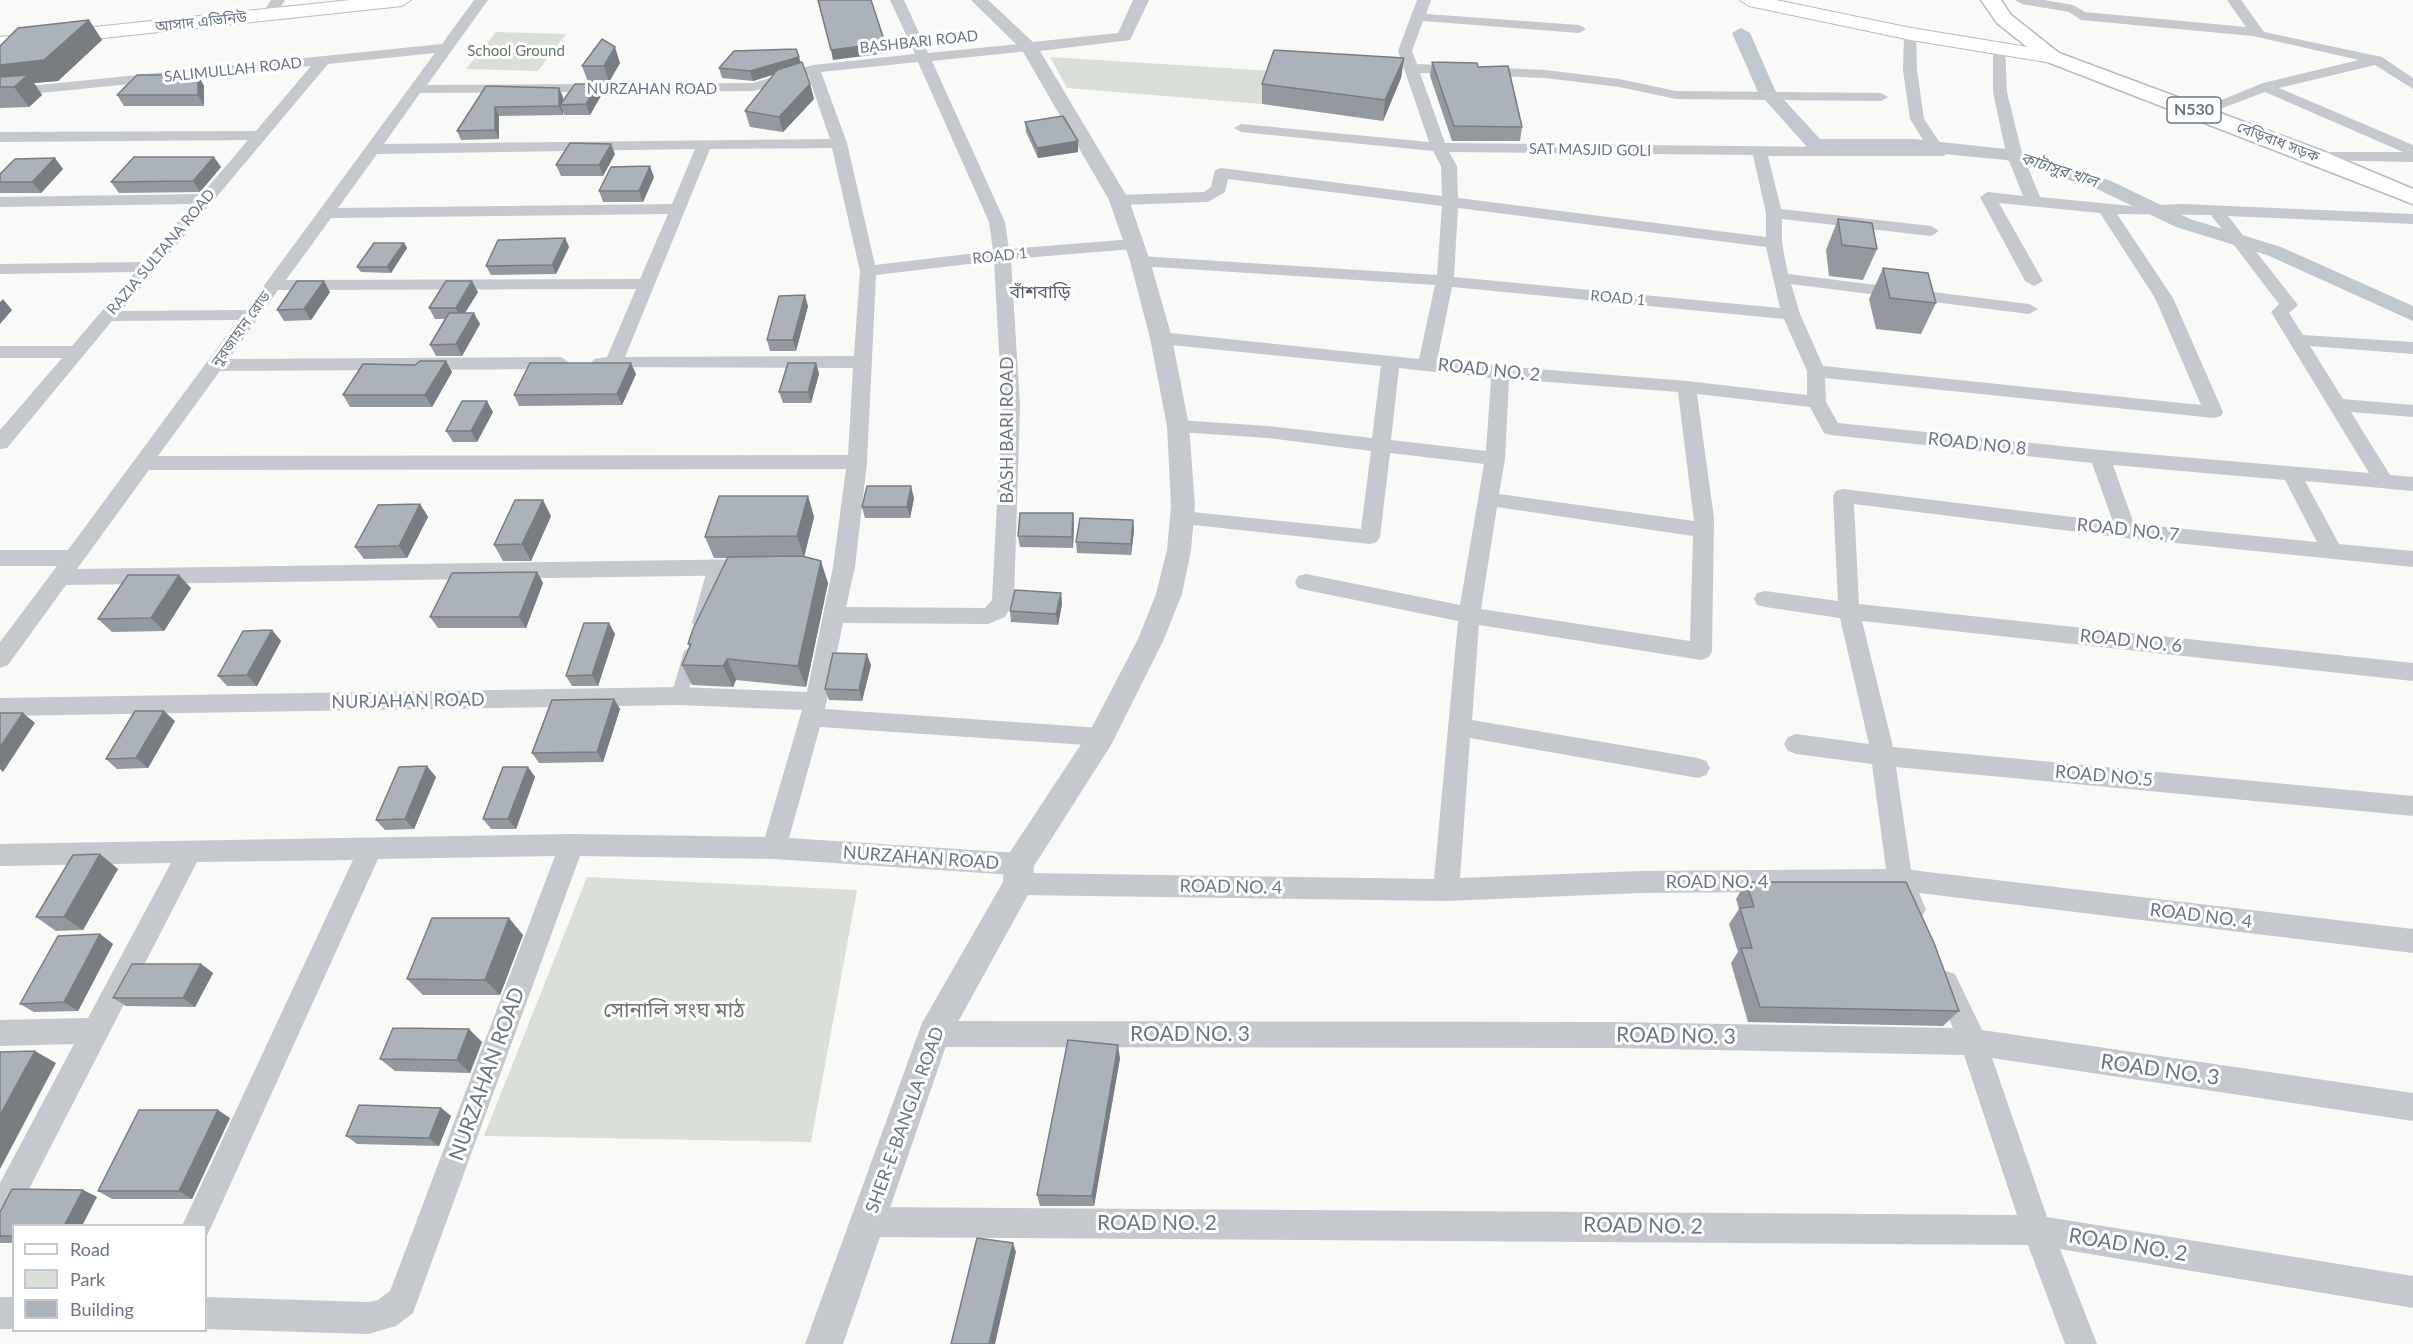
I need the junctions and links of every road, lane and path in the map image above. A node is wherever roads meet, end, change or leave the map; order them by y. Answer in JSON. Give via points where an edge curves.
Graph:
{"nodes":[{"id":1,"x":339,"y":0,"type":"edge"},
{"id":2,"x":402,"y":0,"type":"edge"},
{"id":3,"x":481,"y":0,"type":"edge"},
{"id":4,"x":897,"y":0,"type":"edge"},
{"id":5,"x":980,"y":0,"type":"edge"},
{"id":6,"x":1141,"y":0,"type":"edge"},
{"id":7,"x":1424,"y":0,"type":"edge"},
{"id":8,"x":1749,"y":0,"type":"edge"},
{"id":9,"x":1991,"y":0,"type":"edge"},
{"id":10,"x":2022,"y":0,"type":"edge"},
{"id":11,"x":2234,"y":0,"type":"edge"},
{"id":12,"x":272,"y":8,"type":"edge"},
{"id":13,"x":1417,"y":18,"type":"junction"},
{"id":14,"x":1579,"y":29,"type":"dead end"},
{"id":15,"x":2256,"y":32,"type":"junction"},
{"id":16,"x":0,"y":34,"type":"edge"},
{"id":17,"x":1911,"y":34,"type":"junction"},
{"id":18,"x":15,"y":39,"type":"edge"},
{"id":19,"x":1029,"y":46,"type":"junction"},
{"id":20,"x":446,"y":48,"type":"junction"},
{"id":21,"x":1998,"y":48,"type":"junction"},
{"id":22,"x":0,"y":57,"type":"edge"},
{"id":23,"x":2052,"y":57,"type":"junction"},
{"id":24,"x":924,"y":58,"type":"junction"},
{"id":25,"x":2376,"y":60,"type":"junction"},
{"id":26,"x":322,"y":62,"type":"junction"},
{"id":27,"x":2413,"y":67,"type":"edge"},
{"id":28,"x":1413,"y":68,"type":"junction"},
{"id":29,"x":813,"y":69,"type":"junction"},
{"id":30,"x":2413,"y":85,"type":"edge"},
{"id":31,"x":2265,"y":87,"type":"junction"},
{"id":32,"x":416,"y":89,"type":"junction"},
{"id":33,"x":0,"y":93,"type":"edge"},
{"id":34,"x":1881,"y":97,"type":"dead end"},
{"id":35,"x":2199,"y":112,"type":"junction"},
{"id":36,"x":1241,"y":128,"type":"dead end"},
{"id":37,"x":260,"y":135,"type":"junction"},
{"id":38,"x":0,"y":137,"type":"edge"},
{"id":39,"x":839,"y":142,"type":"junction"},
{"id":40,"x":704,"y":146,"type":"junction"},
{"id":41,"x":1439,"y":147,"type":"junction"},
{"id":42,"x":372,"y":149,"type":"junction"},
{"id":43,"x":1759,"y":150,"type":"junction"},
{"id":44,"x":2413,"y":151,"type":"edge"},
{"id":45,"x":2317,"y":157,"type":"junction"},
{"id":46,"x":2413,"y":157,"type":"edge"},
{"id":47,"x":2413,"y":197,"type":"edge"},
{"id":48,"x":206,"y":199,"type":"junction"},
{"id":49,"x":1119,"y":200,"type":"junction"},
{"id":50,"x":0,"y":202,"type":"edge"},
{"id":51,"x":2034,"y":202,"type":"junction"},
{"id":52,"x":1451,"y":205,"type":"junction"},
{"id":53,"x":2105,"y":208,"type":"junction"},
{"id":54,"x":677,"y":209,"type":"junction"},
{"id":55,"x":2217,"y":212,"type":"junction"},
{"id":56,"x":326,"y":213,"type":"junction"},
{"id":57,"x":1774,"y":213,"type":"junction"},
{"id":58,"x":2413,"y":219,"type":"edge"},
{"id":59,"x":1930,"y":231,"type":"dead end"},
{"id":60,"x":1774,"y":243,"type":"junction"},
{"id":61,"x":1136,"y":252,"type":"junction"},
{"id":62,"x":1002,"y":255,"type":"junction"},
{"id":63,"x":148,"y":267,"type":"junction"},
{"id":64,"x":0,"y":269,"type":"edge"},
{"id":65,"x":868,"y":271,"type":"junction"},
{"id":66,"x":1780,"y":278,"type":"junction"},
{"id":67,"x":2034,"y":280,"type":"dead end"},
{"id":68,"x":1444,"y":281,"type":"junction"},
{"id":69,"x":646,"y":284,"type":"junction"},
{"id":70,"x":273,"y":285,"type":"junction"},
{"id":71,"x":2029,"y":309,"type":"dead end"},
{"id":72,"x":1791,"y":314,"type":"junction"},
{"id":73,"x":251,"y":315,"type":"junction"},
{"id":74,"x":107,"y":316,"type":"junction"},
{"id":75,"x":1161,"y":338,"type":"junction"},
{"id":76,"x":2297,"y":340,"type":"junction"},
{"id":77,"x":2413,"y":348,"type":"edge"},
{"id":78,"x":0,"y":352,"type":"edge"},
{"id":79,"x":77,"y":352,"type":"junction"},
{"id":80,"x":1391,"y":360,"type":"junction"},
{"id":81,"x":862,"y":362,"type":"junction"},
{"id":82,"x":614,"y":363,"type":"junction"},
{"id":83,"x":1427,"y":364,"type":"junction"},
{"id":84,"x":215,"y":365,"type":"junction"},
{"id":85,"x":1816,"y":371,"type":"junction"},
{"id":86,"x":1500,"y":373,"type":"junction"},
{"id":87,"x":1687,"y":387,"type":"junction"},
{"id":88,"x":1817,"y":402,"type":"junction"},
{"id":89,"x":2337,"y":405,"type":"junction"},
{"id":90,"x":2413,"y":411,"type":"edge"},
{"id":91,"x":1178,"y":426,"type":"junction"},
{"id":92,"x":0,"y":443,"type":"edge"},
{"id":93,"x":1379,"y":447,"type":"junction"},
{"id":94,"x":2100,"y":457,"type":"junction"},
{"id":95,"x":1495,"y":459,"type":"junction"},
{"id":96,"x":857,"y":462,"type":"junction"},
{"id":97,"x":143,"y":463,"type":"junction"},
{"id":98,"x":2292,"y":475,"type":"junction"},
{"id":99,"x":2384,"y":481,"type":"junction"},
{"id":100,"x":2413,"y":483,"type":"edge"},
{"id":101,"x":1488,"y":499,"type":"junction"},
{"id":102,"x":1182,"y":518,"type":"junction"},
{"id":103,"x":1704,"y":530,"type":"junction"},
{"id":104,"x":2126,"y":531,"type":"junction"},
{"id":105,"x":2332,"y":550,"type":"junction"},
{"id":106,"x":0,"y":558,"type":"edge"},
{"id":107,"x":74,"y":558,"type":"junction"},
{"id":108,"x":2413,"y":559,"type":"edge"},
{"id":109,"x":716,"y":567,"type":"junction"},
{"id":110,"x":774,"y":567,"type":"edge"},
{"id":111,"x":820,"y":567,"type":"edge"},
{"id":112,"x":844,"y":567,"type":"junction"},
{"id":113,"x":60,"y":577,"type":"junction"},
{"id":114,"x":1306,"y":582,"type":"dead end"},
{"id":115,"x":1765,"y":599,"type":"dead end"},
{"id":116,"x":1850,"y":611,"type":"junction"},
{"id":117,"x":836,"y":615,"type":"junction"},
{"id":118,"x":1469,"y":615,"type":"junction"},
{"id":119,"x":0,"y":659,"type":"edge"},
{"id":120,"x":2413,"y":672,"type":"edge"},
{"id":121,"x":679,"y":696,"type":"junction"},
{"id":122,"x":0,"y":707,"type":"edge"},
{"id":123,"x":814,"y":709,"type":"junction"},
{"id":124,"x":1460,"y":727,"type":"junction"},
{"id":125,"x":1101,"y":737,"type":"junction"},
{"id":126,"x":1796,"y":744,"type":"dead end"},
{"id":127,"x":1883,"y":756,"type":"junction"},
{"id":128,"x":1698,"y":768,"type":"dead end"},
{"id":129,"x":2413,"y":806,"type":"edge"},
{"id":130,"x":572,"y":845,"type":"junction"},
{"id":131,"x":371,"y":848,"type":"junction"},
{"id":132,"x":774,"y":848,"type":"junction"},
{"id":133,"x":190,"y":852,"type":"junction"},
{"id":134,"x":0,"y":855,"type":"edge"},
{"id":135,"x":1019,"y":874,"type":"junction"},
{"id":136,"x":1900,"y":880,"type":"junction"},
{"id":137,"x":1446,"y":890,"type":"junction"},
{"id":138,"x":2413,"y":942,"type":"edge"},
{"id":139,"x":94,"y":1031,"type":"junction"},
{"id":140,"x":0,"y":1034,"type":"edge"},
{"id":141,"x":934,"y":1034,"type":"junction"},
{"id":142,"x":1973,"y":1042,"type":"junction"},
{"id":143,"x":2413,"y":1107,"type":"edge"},
{"id":144,"x":0,"y":1213,"type":"edge"},
{"id":145,"x":868,"y":1222,"type":"junction"},
{"id":146,"x":198,"y":1224,"type":"edge"},
{"id":147,"x":2037,"y":1230,"type":"junction"},
{"id":148,"x":2413,"y":1292,"type":"edge"},
{"id":149,"x":207,"y":1313,"type":"edge"},
{"id":150,"x":824,"y":1344,"type":"edge"},
{"id":151,"x":2081,"y":1344,"type":"edge"}],
"edges":[{"from":1,"to":12,"type":"main road","name":"আসাদ এভিনিউ"},
{"from":2,"to":12,"type":"main road","name":"আসাদ এভিনিউ"},
{"from":3,"to":20,"type":"street","name":"নুরজাহান রোড"},
{"from":4,"to":24,"type":"street","name":"BASH BARI ROAD"},
{"from":5,"to":19,"type":"street","name":"SHER-E-BANGLA ROAD"},
{"from":6,"to":19,"type":"street","via":[[1124,37]]},
{"from":7,"to":13,"type":"street"},
{"from":8,"to":17,"type":"main road"},
{"from":9,"to":23,"type":"highway","name":"বেড়িবাধ সড়ক","number":"N530","via":[[2004,19]]},
{"from":10,"to":15,"type":"street","via":[[2073,9],[2081,16]]},
{"from":11,"to":15,"type":"street"},
{"from":12,"to":18,"type":"main road","name":"আসাদ এভিনিউ"},
{"from":13,"to":14,"type":"street"},
{"from":13,"to":28,"type":"street","via":[[1405,51]]},
{"from":15,"to":25,"type":"street"},
{"from":16,"to":18,"type":"main road","name":"আসাদ এভিনিউ"},
{"from":17,"to":21,"type":"main road"},
{"from":17,"to":43,"type":"street","name":"SAT MASJID GOLI","via":[[1910,70],[1917,119],[1939,153]]},
{"from":18,"to":22,"type":"street"},
{"from":19,"to":24,"type":"street","name":"BASHBARI ROAD"},
{"from":19,"to":49,"type":"street","name":"SHER-E-BANGLA ROAD"},
{"from":20,"to":26,"type":"street","name":"SALIMULLAH ROAD"},
{"from":20,"to":32,"type":"street","name":"নুরজাহান রোড"},
{"from":21,"to":23,"type":"main road"},
{"from":21,"to":51,"type":"street","via":[[2000,92],[2014,153]]},
{"from":23,"to":35,"type":"highway","name":"বেড়িবাধ সড়ক","number":"N530"},
{"from":24,"to":29,"type":"street","name":"BASHBARI ROAD"},
{"from":24,"to":62,"type":"street","name":"BASH BARI ROAD","via":[[997,222]]},
{"from":25,"to":27,"type":"street"},
{"from":25,"to":30,"type":"street"},
{"from":25,"to":31,"type":"street"},
{"from":26,"to":33,"type":"street","name":"SALIMULLAH ROAD"},
{"from":26,"to":37,"type":"street","name":"RAZIA SULTANA ROAD"},
{"from":28,"to":34,"type":"street","via":[[1545,74],[1676,95]]},
{"from":28,"to":41,"type":"street"},
{"from":29,"to":32,"type":"street","name":"NURZAHAN ROAD","via":[[771,83],[737,88]]},
{"from":29,"to":39,"type":"street"},
{"from":31,"to":35,"type":"street"},
{"from":31,"to":44,"type":"street"},
{"from":32,"to":42,"type":"street","name":"নুরজাহান রোড"},
{"from":35,"to":45,"type":"highway","name":"বেড়িবাধ সড়ক","number":"N530"},
{"from":36,"to":41,"type":"street","name":"SAT MASJID GOLI"},
{"from":37,"to":38,"type":"street"},
{"from":37,"to":48,"type":"street","name":"RAZIA SULTANA ROAD"},
{"from":39,"to":40,"type":"street"},
{"from":39,"to":65,"type":"street"},
{"from":40,"to":42,"type":"street"},
{"from":40,"to":54,"type":"street"},
{"from":41,"to":43,"type":"street","name":"SAT MASJID GOLI","via":[[1632,152]]},
{"from":41,"to":52,"type":"street","via":[[1449,166]]},
{"from":42,"to":56,"type":"street","name":"নুরজাহান রোড"},
{"from":43,"to":57,"type":"street","name":"ROAD NO 8"},
{"from":45,"to":46,"type":"street"},
{"from":45,"to":47,"type":"highway","name":"বেড়িবাধ সড়ক","number":"N530"},
{"from":48,"to":50,"type":"street"},
{"from":48,"to":63,"type":"street","name":"RAZIA SULTANA ROAD"},
{"from":49,"to":52,"type":"street","via":[[1208,197],[1219,189],[1221,174]]},
{"from":49,"to":61,"type":"street","name":"SHER-E-BANGLA ROAD"},
{"from":51,"to":53,"type":"street"},
{"from":51,"to":67,"type":"street","via":[[1988,197]]},
{"from":52,"to":60,"type":"street"},
{"from":52,"to":68,"type":"street"},
{"from":53,"to":55,"type":"street"},
{"from":53,"to":85,"type":"street","via":[[2164,298],[2214,412]]},
{"from":54,"to":56,"type":"street"},
{"from":54,"to":69,"type":"street"},
{"from":55,"to":58,"type":"street"},
{"from":55,"to":76,"type":"street","via":[[2289,305],[2280,312]]},
{"from":56,"to":70,"type":"street","name":"নুরজাহান রোড"},
{"from":57,"to":59,"type":"street"},
{"from":57,"to":60,"type":"street","name":"ROAD NO 8"},
{"from":60,"to":66,"type":"street","name":"ROAD NO 8"},
{"from":61,"to":62,"type":"street","name":"ROAD 1"},
{"from":61,"to":68,"type":"street","name":"ROAD 1"},
{"from":61,"to":75,"type":"street","name":"SHER-E-BANGLA ROAD"},
{"from":62,"to":65,"type":"street","name":"ROAD 1"},
{"from":62,"to":117,"type":"street","name":"BASH BARI ROAD","via":[[1011,406],[1003,600],[997,611],[988,616]]},
{"from":63,"to":64,"type":"street"},
{"from":63,"to":74,"type":"street","name":"RAZIA SULTANA ROAD"},
{"from":65,"to":81,"type":"street"},
{"from":66,"to":71,"type":"street"},
{"from":66,"to":72,"type":"street","name":"ROAD NO 8"},
{"from":68,"to":72,"type":"street","name":"ROAD 1"},
{"from":68,"to":83,"type":"street"},
{"from":69,"to":70,"type":"street"},
{"from":69,"to":82,"type":"street"},
{"from":70,"to":73,"type":"street","name":"নুরজাহান রোড"},
{"from":72,"to":85,"type":"street","name":"ROAD NO 8"},
{"from":73,"to":74,"type":"street"},
{"from":73,"to":84,"type":"street","name":"নুরজাহান রোড"},
{"from":74,"to":79,"type":"street","name":"RAZIA SULTANA ROAD"},
{"from":75,"to":80,"type":"street","name":"ROAD NO. 2"},
{"from":75,"to":91,"type":"street","name":"SHER-E-BANGLA ROAD"},
{"from":76,"to":77,"type":"street"},
{"from":76,"to":89,"type":"street"},
{"from":78,"to":79,"type":"street"},
{"from":79,"to":92,"type":"street","name":"RAZIA SULTANA ROAD"},
{"from":80,"to":83,"type":"street","name":"ROAD NO. 2"},
{"from":80,"to":93,"type":"street"},
{"from":81,"to":82,"type":"street"},
{"from":81,"to":96,"type":"street"},
{"from":82,"to":84,"type":"street"},
{"from":83,"to":86,"type":"street","name":"ROAD NO. 2"},
{"from":84,"to":97,"type":"street","name":"নুরজাহান রোড"},
{"from":85,"to":88,"type":"street","name":"ROAD NO 8"},
{"from":86,"to":87,"type":"street","name":"ROAD NO. 2"},
{"from":86,"to":95,"type":"street"},
{"from":87,"to":88,"type":"street","name":"ROAD NO. 2"},
{"from":87,"to":103,"type":"street"},
{"from":88,"to":94,"type":"street","name":"ROAD NO 8","via":[[1831,429]]},
{"from":89,"to":90,"type":"street"},
{"from":89,"to":99,"type":"street"},
{"from":91,"to":93,"type":"street","via":[[1268,432]]},
{"from":91,"to":102,"type":"street","name":"SHER-E-BANGLA ROAD"},
{"from":93,"to":95,"type":"street"},
{"from":93,"to":102,"type":"street","via":[[1370,537]]},
{"from":94,"to":98,"type":"street","name":"ROAD NO 8"},
{"from":94,"to":104,"type":"street"},
{"from":95,"to":101,"type":"street"},
{"from":96,"to":97,"type":"street"},
{"from":96,"to":112,"type":"street"},
{"from":97,"to":107,"type":"street","name":"নুরজাহান রোড"},
{"from":98,"to":99,"type":"street","name":"ROAD NO 8"},
{"from":98,"to":105,"type":"street"},
{"from":99,"to":100,"type":"street","name":"ROAD NO 8"},
{"from":101,"to":103,"type":"street"},
{"from":101,"to":118,"type":"street"},
{"from":102,"to":125,"type":"street","name":"SHER-E-BANGLA ROAD","via":[[1169,594],[1151,639]]},
{"from":103,"to":118,"type":"street","via":[[1701,651]]},
{"from":104,"to":105,"type":"street","name":"ROAD NO. 7"},
{"from":104,"to":116,"type":"street","name":"ROAD NO. 7","via":[[1843,496]]},
{"from":105,"to":108,"type":"street","name":"ROAD NO. 7"},
{"from":106,"to":107,"type":"street"},
{"from":107,"to":113,"type":"street","name":"নুরজাহান রোড"},
{"from":109,"to":110,"type":"street"},
{"from":109,"to":113,"type":"street"},
{"from":109,"to":121,"type":"street"},
{"from":111,"to":112,"type":"street"},
{"from":112,"to":117,"type":"street"},
{"from":113,"to":119,"type":"street","name":"নুরজাহান রোড"},
{"from":114,"to":118,"type":"street"},
{"from":115,"to":116,"type":"street","name":"ROAD NO. 6"},
{"from":116,"to":120,"type":"street","name":"ROAD NO. 6"},
{"from":116,"to":127,"type":"street"},
{"from":117,"to":123,"type":"street"},
{"from":118,"to":124,"type":"street"},
{"from":121,"to":122,"type":"street","name":"NURJAHAN ROAD"},
{"from":121,"to":123,"type":"street","name":"NURJAHAN ROAD"},
{"from":123,"to":125,"type":"street","name":"NURJAHAN ROAD"},
{"from":123,"to":132,"type":"street"},
{"from":124,"to":128,"type":"street"},
{"from":124,"to":137,"type":"street"},
{"from":125,"to":135,"type":"street","name":"SHER-E-BANGLA ROAD"},
{"from":126,"to":127,"type":"street","name":"ROAD NO.5"},
{"from":127,"to":129,"type":"street","name":"ROAD NO.5"},
{"from":127,"to":136,"type":"street"},
{"from":130,"to":131,"type":"street","name":"NURZAHAN ROAD"},
{"from":130,"to":132,"type":"street","name":"NURZAHAN ROAD"},
{"from":130,"to":149,"type":"street","name":"NURZAHAN ROAD","via":[[402,1302],[385,1314],[368,1318]]},
{"from":131,"to":133,"type":"street","name":"NURZAHAN ROAD"},
{"from":131,"to":146,"type":"street"},
{"from":132,"to":135,"type":"street","name":"NURZAHAN ROAD"},
{"from":133,"to":134,"type":"street","name":"NURZAHAN ROAD"},
{"from":133,"to":139,"type":"street"},
{"from":135,"to":137,"type":"street","name":"ROAD NO. 4"},
{"from":135,"to":141,"type":"street","name":"SHER-E-BANGLA ROAD"},
{"from":136,"to":137,"type":"street","name":"ROAD NO. 4","via":[[1640,882]]},
{"from":136,"to":138,"type":"street","name":"ROAD NO. 4"},
{"from":136,"to":142,"type":"street"},
{"from":139,"to":140,"type":"street"},
{"from":139,"to":144,"type":"street"},
{"from":141,"to":142,"type":"street","name":"ROAD NO. 3","via":[[1614,1035]]},
{"from":141,"to":145,"type":"street","name":"SHER-E-BANGLA ROAD"},
{"from":142,"to":143,"type":"street","name":"ROAD NO. 3"},
{"from":142,"to":147,"type":"street"},
{"from":145,"to":147,"type":"street","name":"ROAD NO. 2"},
{"from":145,"to":150,"type":"street","name":"SHER-E-BANGLA ROAD"},
{"from":147,"to":148,"type":"street","name":"ROAD NO. 2"},
{"from":147,"to":151,"type":"street"}]}
